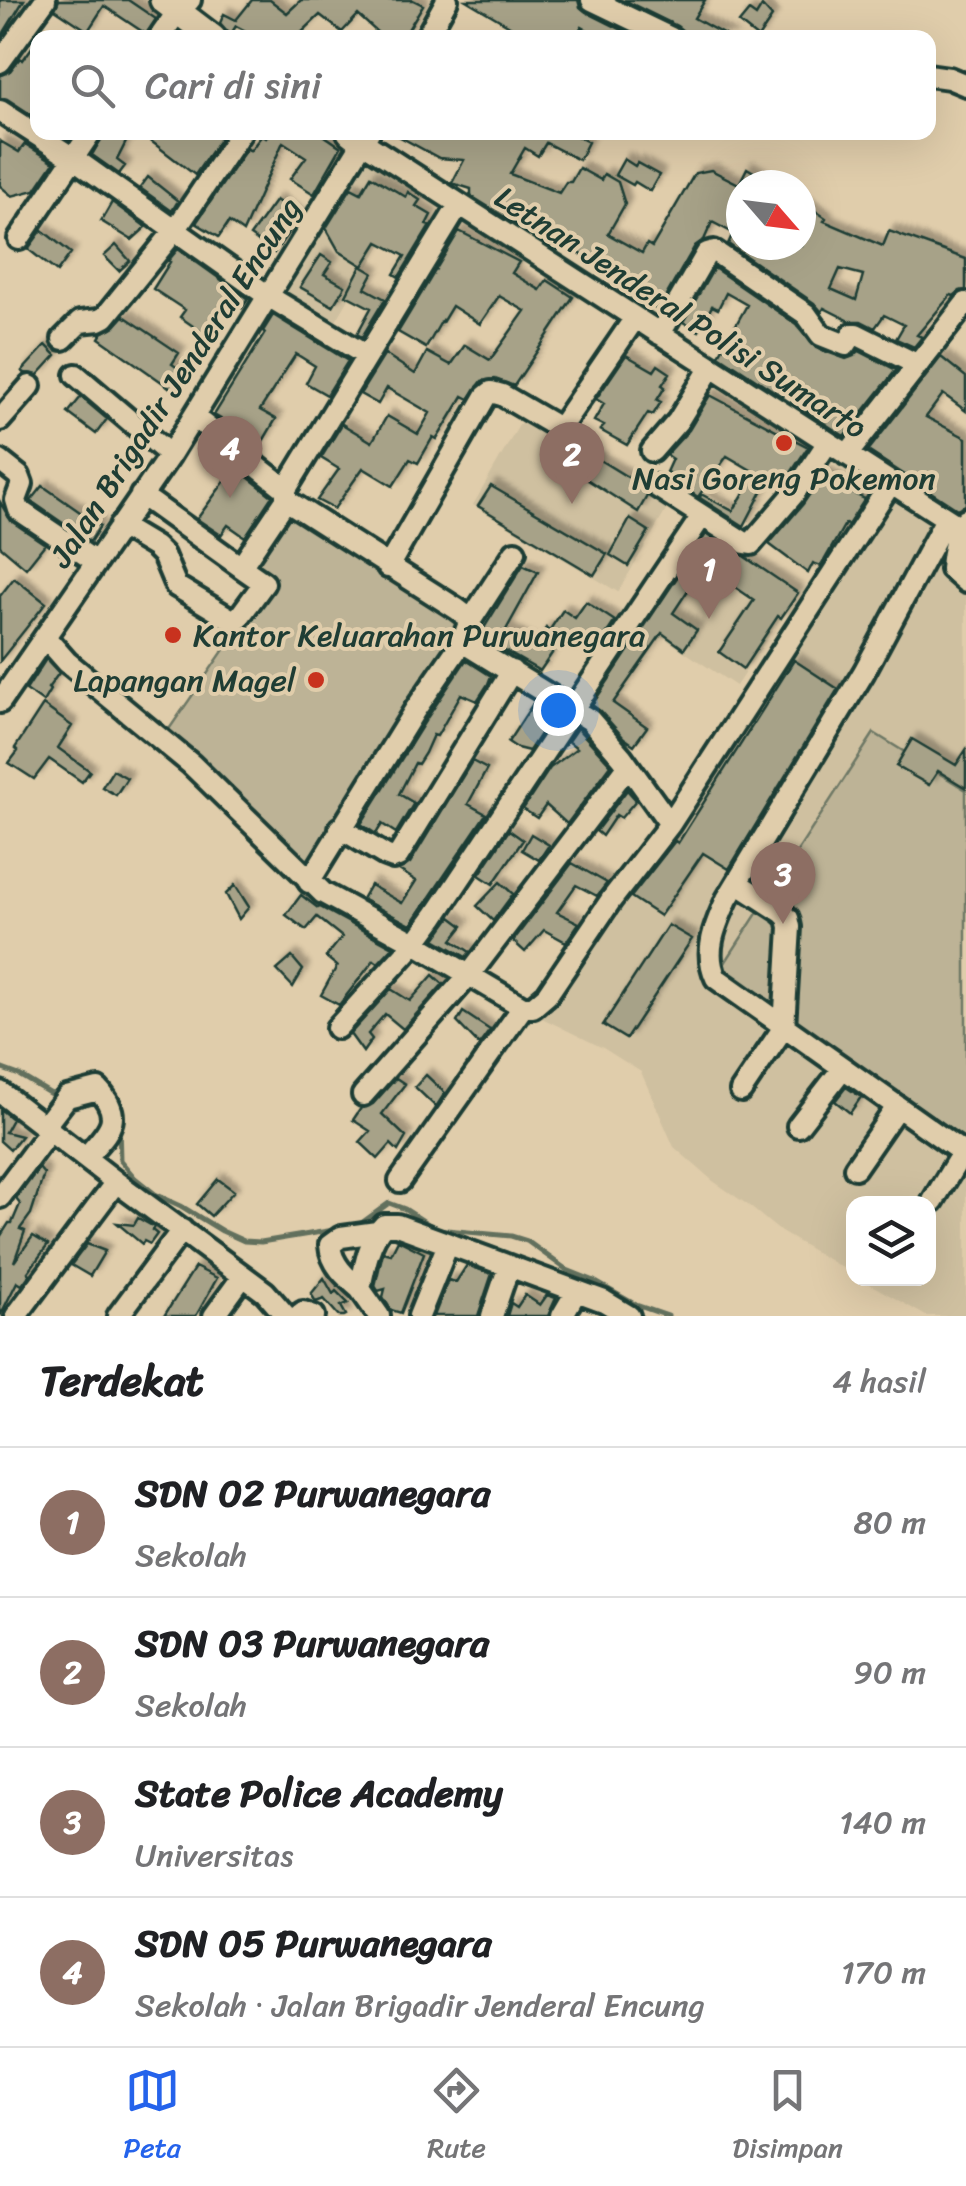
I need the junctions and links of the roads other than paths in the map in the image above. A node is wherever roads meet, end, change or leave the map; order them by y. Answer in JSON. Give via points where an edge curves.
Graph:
{"nodes":[{"id":1,"x":45,"y":0,"type":"edge"},
{"id":2,"x":447,"y":0,"type":"edge"},
{"id":3,"x":592,"y":0,"type":"edge"},
{"id":4,"x":177,"y":4,"type":"edge"},
{"id":5,"x":163,"y":30,"type":"edge"},
{"id":6,"x":205,"y":30,"type":"edge"},
{"id":7,"x":430,"y":30,"type":"edge"},
{"id":8,"x":654,"y":30,"type":"edge"},
{"id":9,"x":0,"y":62,"type":"edge"},
{"id":10,"x":936,"y":76,"type":"edge"},
{"id":11,"x":966,"y":85,"type":"edge"},
{"id":12,"x":0,"y":111,"type":"edge"},
{"id":13,"x":30,"y":131,"type":"edge"},
{"id":14,"x":44,"y":140,"type":"edge"},
{"id":15,"x":85,"y":140,"type":"edge"},
{"id":16,"x":237,"y":140,"type":"edge"},
{"id":17,"x":359,"y":140,"type":"edge"},
{"id":18,"x":367,"y":140,"type":"edge"},
{"id":19,"x":72,"y":158,"type":"junction"},
{"id":20,"x":459,"y":205,"type":"junction"},
{"id":21,"x":176,"y":230,"type":"junction"},
{"id":22,"x":19,"y":239,"type":"dead end"},
{"id":23,"x":268,"y":296,"type":"junction"},
{"id":24,"x":966,"y":304,"type":"edge"},
{"id":25,"x":635,"y":318,"type":"junction"},
{"id":26,"x":660,"y":334,"type":"junction"},
{"id":27,"x":63,"y":339,"type":"dead end"},
{"id":28,"x":367,"y":356,"type":"junction"},
{"id":29,"x":918,"y":365,"type":"junction"},
{"id":30,"x":711,"y":366,"type":"junction"},
{"id":31,"x":76,"y":376,"type":"dead end"},
{"id":32,"x":30,"y":386,"type":"dead end"},
{"id":33,"x":194,"y":417,"type":"junction"},
{"id":34,"x":0,"y":420,"type":"edge"},
{"id":35,"x":828,"y":442,"type":"junction"},
{"id":36,"x":652,"y":451,"type":"dead end"},
{"id":37,"x":848,"y":454,"type":"junction"},
{"id":38,"x":170,"y":455,"type":"junction"},
{"id":39,"x":0,"y":461,"type":"edge"},
{"id":40,"x":891,"y":483,"type":"junction"},
{"id":41,"x":656,"y":486,"type":"dead end"},
{"id":42,"x":286,"y":494,"type":"junction"},
{"id":43,"x":141,"y":495,"type":"junction"},
{"id":44,"x":702,"y":516,"type":"junction"},
{"id":45,"x":960,"y":524,"type":"edge"},
{"id":46,"x":120,"y":526,"type":"junction"},
{"id":47,"x":515,"y":552,"type":"dead end"},
{"id":48,"x":96,"y":562,"type":"junction"},
{"id":49,"x":240,"y":567,"type":"junction"},
{"id":50,"x":388,"y":567,"type":"junction"},
{"id":51,"x":966,"y":582,"type":"edge"},
{"id":52,"x":465,"y":633,"type":"junction"},
{"id":53,"x":45,"y":637,"type":"junction"},
{"id":54,"x":512,"y":672,"type":"junction"},
{"id":55,"x":0,"y":702,"type":"edge"},
{"id":56,"x":574,"y":709,"type":"junction"},
{"id":57,"x":628,"y":766,"type":"junction"},
{"id":58,"x":670,"y":824,"type":"junction"},
{"id":59,"x":340,"y":828,"type":"junction"},
{"id":60,"x":310,"y":882,"type":"junction"},
{"id":61,"x":736,"y":883,"type":"junction"},
{"id":62,"x":414,"y":943,"type":"junction"},
{"id":63,"x":470,"y":974,"type":"junction"},
{"id":64,"x":523,"y":1008,"type":"junction"},
{"id":65,"x":784,"y":1027,"type":"junction"},
{"id":66,"x":337,"y":1028,"type":"dead end"},
{"id":67,"x":843,"y":1068,"type":"junction"},
{"id":68,"x":741,"y":1091,"type":"dead end"},
{"id":69,"x":0,"y":1092,"type":"edge"},
{"id":70,"x":363,"y":1095,"type":"dead end"},
{"id":71,"x":898,"y":1107,"type":"junction"},
{"id":72,"x":798,"y":1126,"type":"dead end"},
{"id":73,"x":47,"y":1129,"type":"junction"},
{"id":74,"x":964,"y":1154,"type":"edge"},
{"id":75,"x":85,"y":1158,"type":"junction"},
{"id":76,"x":855,"y":1168,"type":"dead end"},
{"id":77,"x":400,"y":1181,"type":"dead end"},
{"id":78,"x":116,"y":1182,"type":"junction"},
{"id":79,"x":936,"y":1196,"type":"edge"},
{"id":80,"x":0,"y":1197,"type":"edge"},
{"id":81,"x":182,"y":1230,"type":"junction"},
{"id":82,"x":377,"y":1232,"type":"junction"},
{"id":83,"x":448,"y":1244,"type":"junction"},
{"id":84,"x":509,"y":1266,"type":"junction"},
{"id":85,"x":243,"y":1276,"type":"junction"},
{"id":86,"x":360,"y":1289,"type":"junction"},
{"id":87,"x":576,"y":1292,"type":"junction"},
{"id":88,"x":16,"y":1316,"type":"edge"},
{"id":89,"x":118,"y":1316,"type":"edge"},
{"id":90,"x":214,"y":1316,"type":"edge"},
{"id":91,"x":286,"y":1316,"type":"edge"},
{"id":92,"x":298,"y":1316,"type":"edge"},
{"id":93,"x":314,"y":1316,"type":"edge"},
{"id":94,"x":379,"y":1316,"type":"edge"},
{"id":95,"x":419,"y":1316,"type":"edge"},
{"id":96,"x":492,"y":1316,"type":"edge"},
{"id":97,"x":562,"y":1316,"type":"edge"},
{"id":98,"x":629,"y":1316,"type":"edge"}],
"edges":[{"from":1,"to":9,"type":"street"},
{"from":2,"to":7,"type":"street"},
{"from":3,"to":8,"type":"street"},
{"from":4,"to":5,"type":"street"},
{"from":4,"to":6,"type":"main road"},
{"from":10,"to":11,"type":"street"},
{"from":12,"to":13,"type":"street"},
{"from":14,"to":19,"type":"street"},
{"from":15,"to":19,"type":"street"},
{"from":16,"to":21,"type":"street"},
{"from":17,"to":23,"type":"street","name":"Jalan Brigadir Jenderal Encung"},
{"from":18,"to":20,"type":"street","name":"Letnan Jenderal Polisi Sumarto"},
{"from":19,"to":21,"type":"street"},
{"from":19,"to":22,"type":"street"},
{"from":20,"to":25,"type":"street","name":"Letnan Jenderal Polisi Sumarto"},
{"from":20,"to":28,"type":"street"},
{"from":21,"to":23,"type":"street"},
{"from":21,"to":27,"type":"street","via":[[104,316],[80,322]]},
{"from":23,"to":28,"type":"street"},
{"from":23,"to":33,"type":"street","name":"Jalan Brigadir Jenderal Encung"},
{"from":24,"to":29,"type":"street"},
{"from":25,"to":26,"type":"street","name":"Letnan Jenderal Polisi Sumarto"},
{"from":25,"to":50,"type":"street","via":[[562,425],[502,395],[486,396]]},
{"from":26,"to":29,"type":"street","via":[[714,251],[806,314],[821,335],[846,345],[856,334]]},
{"from":26,"to":30,"type":"street","name":"Letnan Jenderal Polisi Sumarto"},
{"from":28,"to":42,"type":"street"},
{"from":29,"to":37,"type":"street"},
{"from":30,"to":35,"type":"street","name":"Letnan Jenderal Polisi Sumarto"},
{"from":30,"to":36,"type":"street"},
{"from":31,"to":38,"type":"street"},
{"from":32,"to":34,"type":"street"},
{"from":33,"to":38,"type":"street","name":"Jalan Brigadir Jenderal Encung"},
{"from":33,"to":42,"type":"street"},
{"from":35,"to":37,"type":"street","name":"Letnan Jenderal Polisi Sumarto"},
{"from":35,"to":44,"type":"street","via":[[751,544]]},
{"from":37,"to":40,"type":"street","name":"Letnan Jenderal Polisi Sumarto"},
{"from":38,"to":43,"type":"street","name":"Jalan Brigadir Jenderal Encung"},
{"from":39,"to":48,"type":"street","via":[[19,476],[19,510]]},
{"from":40,"to":45,"type":"street","name":"Letnan Jenderal Polisi Sumarto"},
{"from":40,"to":58,"type":"street"},
{"from":41,"to":44,"type":"street"},
{"from":42,"to":49,"type":"street"},
{"from":42,"to":50,"type":"street"},
{"from":43,"to":46,"type":"street","name":"Jalan Brigadir Jenderal Encung"},
{"from":43,"to":49,"type":"street"},
{"from":44,"to":56,"type":"street"},
{"from":45,"to":51,"type":"street","via":[[951,569]]},
{"from":45,"to":61,"type":"street"},
{"from":46,"to":48,"type":"street","name":"Jalan Brigadir Jenderal Encung"},
{"from":46,"to":49,"type":"street","via":[[155,546],[176,586],[232,620],[264,583]]},
{"from":47,"to":52,"type":"street"},
{"from":48,"to":53,"type":"street","name":"Jalan Brigadir Jenderal Encung"},
{"from":50,"to":52,"type":"street","via":[[465,615]]},
{"from":52,"to":54,"type":"street"},
{"from":52,"to":59,"type":"street"},
{"from":53,"to":55,"type":"street","name":"Jalan Brigadir Jenderal Encung"},
{"from":53,"to":60,"type":"street","via":[[191,764]]},
{"from":54,"to":56,"type":"street"},
{"from":54,"to":59,"type":"street","via":[[398,856],[384,856]]},
{"from":56,"to":57,"type":"street"},
{"from":56,"to":62,"type":"street"},
{"from":57,"to":58,"type":"street"},
{"from":57,"to":63,"type":"street"},
{"from":58,"to":64,"type":"street","via":[[547,995]]},
{"from":59,"to":60,"type":"street"},
{"from":60,"to":62,"type":"street"},
{"from":61,"to":65,"type":"street","via":[[788,918]]},
{"from":61,"to":65,"type":"street","via":[[714,928],[712,969]]},
{"from":62,"to":63,"type":"street"},
{"from":62,"to":66,"type":"street"},
{"from":63,"to":64,"type":"street"},
{"from":63,"to":70,"type":"street"},
{"from":64,"to":77,"type":"street"},
{"from":65,"to":67,"type":"street"},
{"from":65,"to":68,"type":"street"},
{"from":67,"to":71,"type":"street"},
{"from":67,"to":72,"type":"street"},
{"from":69,"to":73,"type":"street"},
{"from":71,"to":74,"type":"street"},
{"from":71,"to":76,"type":"street"},
{"from":73,"to":75,"type":"street"},
{"from":73,"to":75,"type":"street","via":[[66,1097],[98,1089],[114,1114],[112,1126]]},
{"from":73,"to":80,"type":"street"},
{"from":74,"to":79,"type":"street"},
{"from":75,"to":78,"type":"street"},
{"from":78,"to":81,"type":"street"},
{"from":78,"to":88,"type":"street"},
{"from":81,"to":85,"type":"street"},
{"from":81,"to":89,"type":"street"},
{"from":82,"to":83,"type":"street","via":[[397,1225]]},
{"from":82,"to":86,"type":"street"},
{"from":82,"to":86,"type":"street","via":[[330,1245],[335,1262]]},
{"from":83,"to":84,"type":"street"},
{"from":83,"to":95,"type":"street"},
{"from":84,"to":87,"type":"street"},
{"from":84,"to":96,"type":"street"},
{"from":85,"to":90,"type":"street"},
{"from":85,"to":91,"type":"street"},
{"from":86,"to":94,"type":"street"},
{"from":87,"to":97,"type":"street"},
{"from":87,"to":98,"type":"street"},
{"from":92,"to":93,"type":"street"}]}
